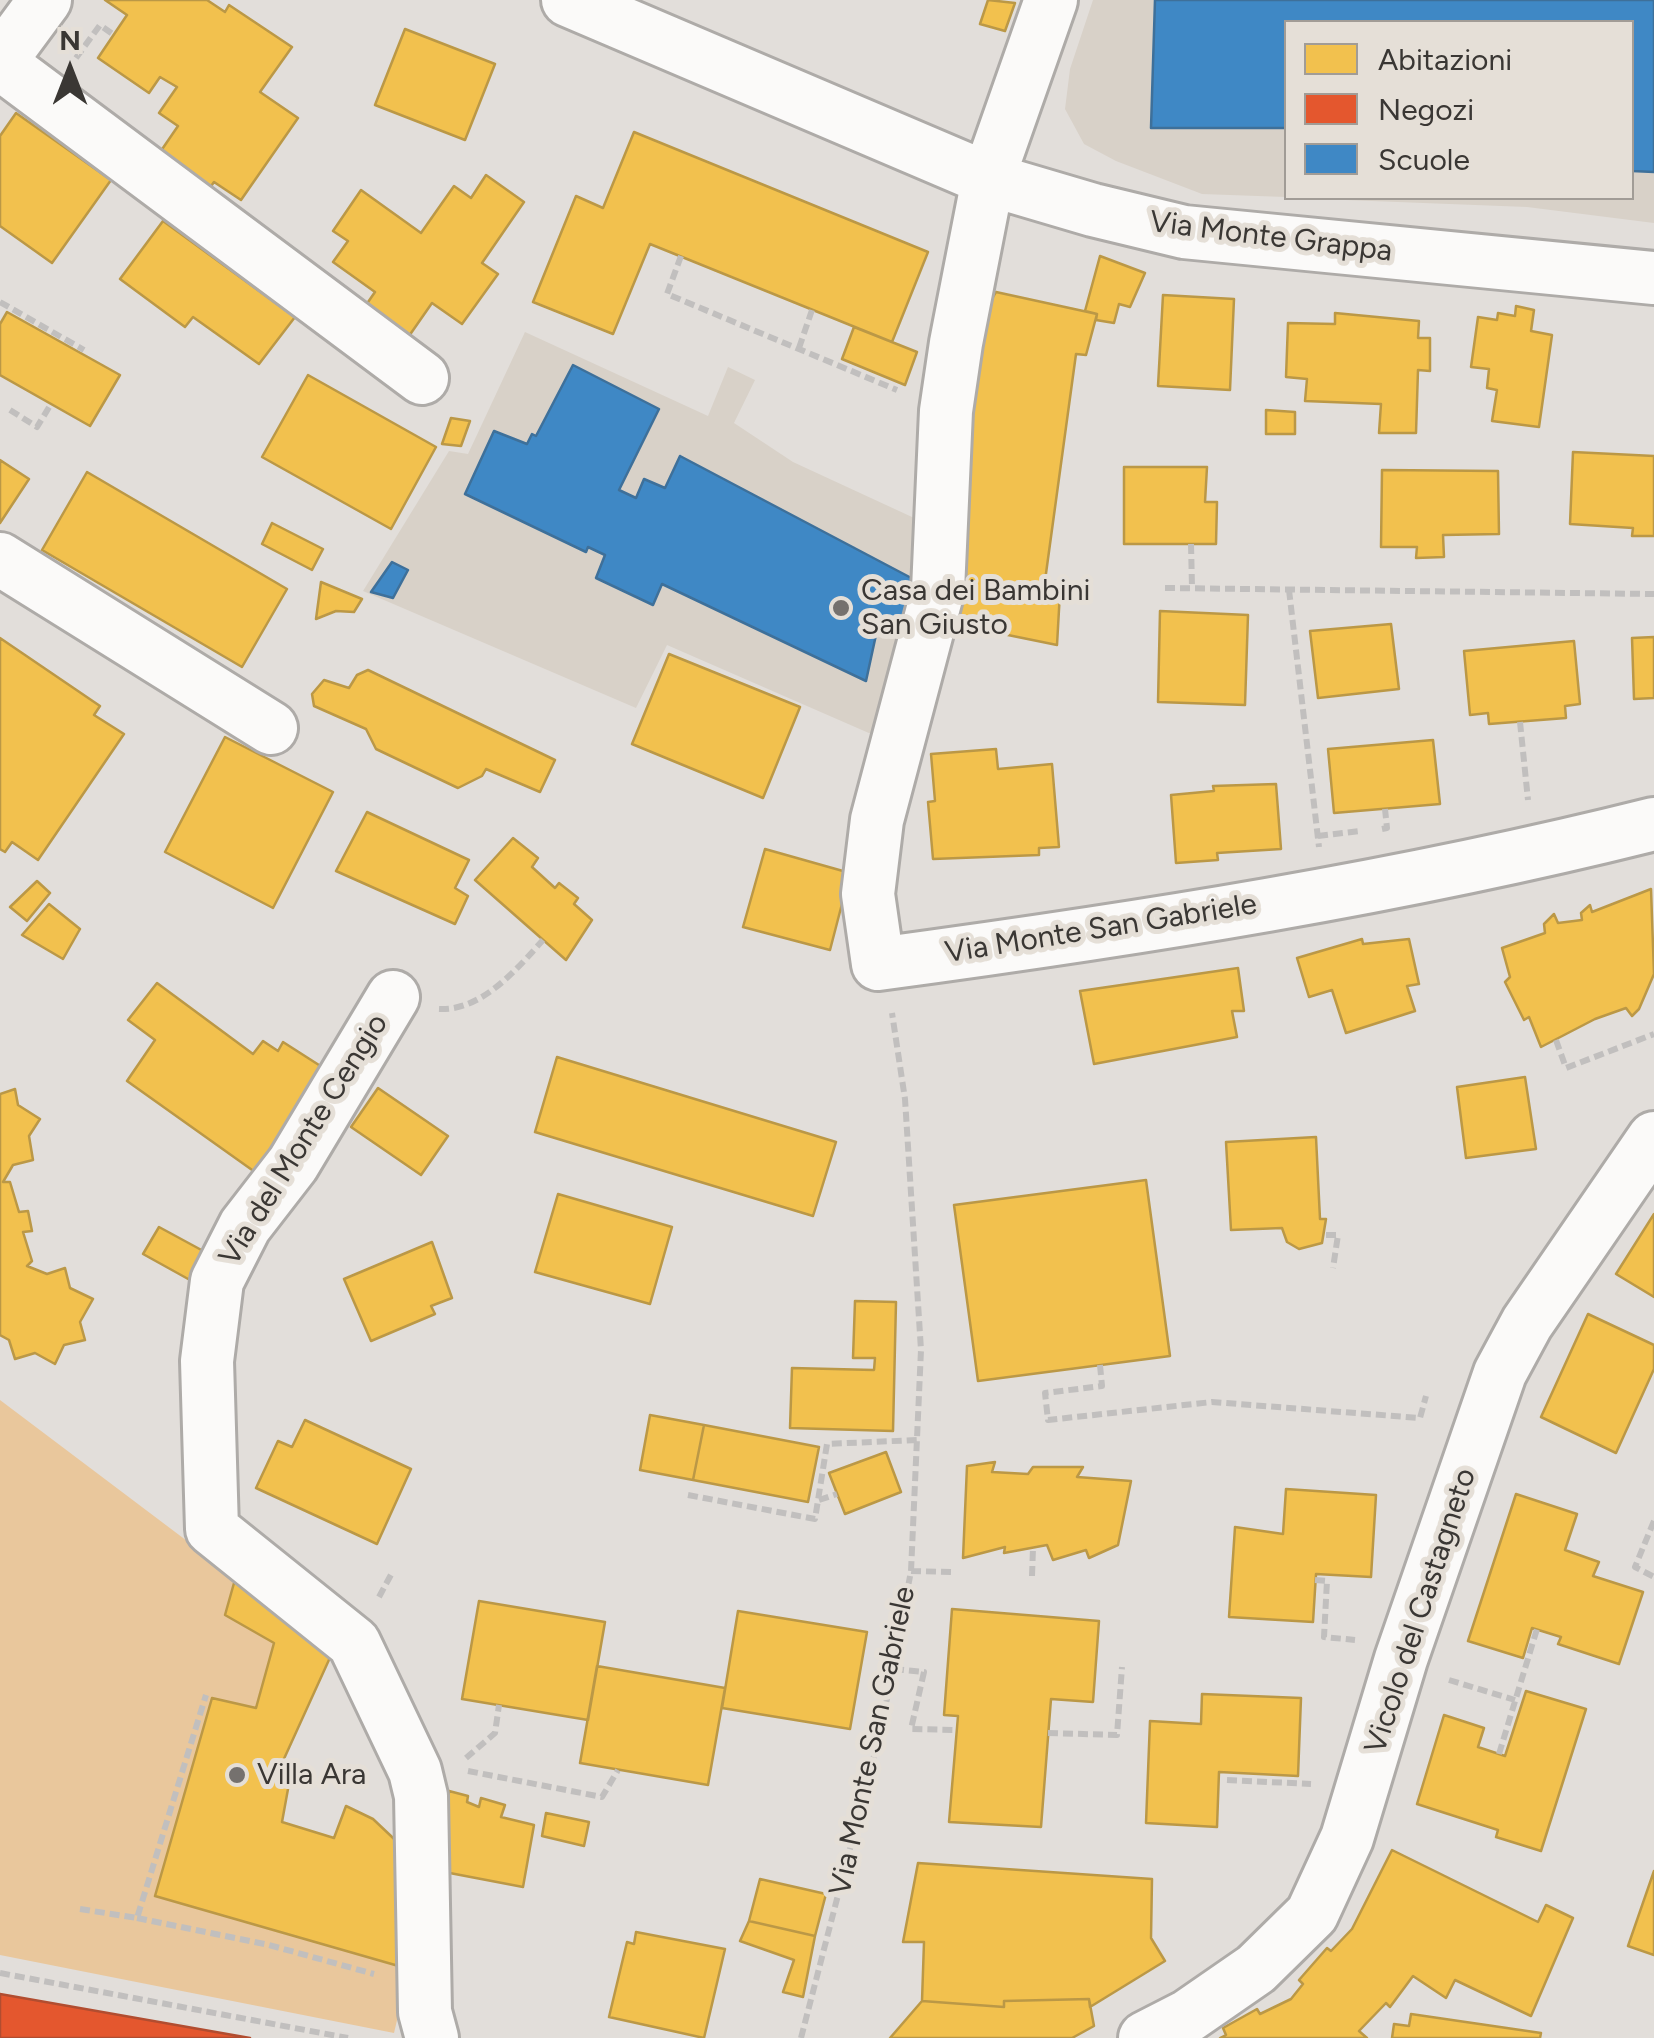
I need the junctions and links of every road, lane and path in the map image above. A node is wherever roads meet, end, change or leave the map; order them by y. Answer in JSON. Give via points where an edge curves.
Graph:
{"nodes":[{"id":1,"x":46,"y":0,"type":"edge"},
{"id":2,"x":568,"y":0,"type":"edge"},
{"id":3,"x":1051,"y":0,"type":"edge"},
{"id":4,"x":0,"y":62,"type":"edge"},
{"id":5,"x":988,"y":180,"type":"junction"},
{"id":6,"x":681,"y":256,"type":"dead end"},
{"id":7,"x":1654,"y":278,"type":"edge"},
{"id":8,"x":0,"y":302,"type":"edge"},
{"id":9,"x":812,"y":310,"type":"dead end"},
{"id":10,"x":799,"y":348,"type":"junction"},
{"id":11,"x":84,"y":350,"type":"dead end"},
{"id":12,"x":422,"y":378,"type":"dead end"},
{"id":13,"x":897,"y":390,"type":"dead end"},
{"id":14,"x":51,"y":404,"type":"dead end"},
{"id":15,"x":10,"y":410,"type":"dead end"},
{"id":16,"x":1191,"y":544,"type":"dead end"},
{"id":17,"x":0,"y":558,"type":"edge"},
{"id":18,"x":1192,"y":587,"type":"junction"},
{"id":19,"x":1165,"y":588,"type":"dead end"},
{"id":20,"x":1289,"y":590,"type":"junction"},
{"id":21,"x":1654,"y":594,"type":"edge"},
{"id":22,"x":1520,"y":722,"type":"dead end"},
{"id":23,"x":271,"y":728,"type":"dead end"},
{"id":24,"x":1385,"y":809,"type":"dead end"},
{"id":25,"x":1654,"y":824,"type":"edge"},
{"id":26,"x":1318,"y":836,"type":"junction"},
{"id":27,"x":1534,"y":852,"type":"junction"},
{"id":28,"x":1324,"y":892,"type":"junction"},
{"id":29,"x":544,"y":940,"type":"dead end"},
{"id":30,"x":878,"y":964,"type":"junction"},
{"id":31,"x":408,"y":1003,"type":"joint"},
{"id":32,"x":1654,"y":1034,"type":"edge"},
{"id":33,"x":1556,"y":1040,"type":"dead end"},
{"id":34,"x":1654,"y":1138,"type":"edge"},
{"id":35,"x":1326,"y":1235,"type":"dead end"},
{"id":36,"x":1333,"y":1268,"type":"dead end"},
{"id":37,"x":1100,"y":1366,"type":"dead end"},
{"id":38,"x":1426,"y":1396,"type":"dead end"},
{"id":39,"x":917,"y":1440,"type":"junction"},
{"id":40,"x":837,"y":1494,"type":"dead end"},
{"id":41,"x":688,"y":1495,"type":"dead end"},
{"id":42,"x":818,"y":1500,"type":"junction"},
{"id":43,"x":1654,"y":1521,"type":"edge"},
{"id":44,"x":1033,"y":1548,"type":"dead end"},
{"id":45,"x":911,"y":1570,"type":"junction"},
{"id":46,"x":951,"y":1572,"type":"dead end"},
{"id":47,"x":1032,"y":1576,"type":"dead end"},
{"id":48,"x":1654,"y":1577,"type":"edge"},
{"id":49,"x":1315,"y":1580,"type":"dead end"},
{"id":50,"x":1537,"y":1629,"type":"dead end"},
{"id":51,"x":1373,"y":1641,"type":"dead end"},
{"id":52,"x":1122,"y":1667,"type":"dead end"},
{"id":53,"x":894,"y":1669,"type":"junction"},
{"id":54,"x":1455,"y":1682,"type":"dead end"},
{"id":55,"x":206,"y":1695,"type":"dead end"},
{"id":56,"x":1515,"y":1700,"type":"junction"},
{"id":57,"x":499,"y":1705,"type":"dead end"},
{"id":58,"x":957,"y":1730,"type":"dead end"},
{"id":59,"x":1048,"y":1733,"type":"dead end"},
{"id":60,"x":1499,"y":1754,"type":"dead end"},
{"id":61,"x":618,"y":1770,"type":"dead end"},
{"id":62,"x":1311,"y":1773,"type":"dead end"},
{"id":63,"x":1227,"y":1780,"type":"dead end"},
{"id":64,"x":80,"y":1909,"type":"dead end"},
{"id":65,"x":137,"y":1918,"type":"junction"},
{"id":66,"x":0,"y":1973,"type":"edge"},
{"id":67,"x":378,"y":1976,"type":"dead end"},
{"id":68,"x":348,"y":2038,"type":"edge"},
{"id":69,"x":432,"y":2038,"type":"edge"},
{"id":70,"x":800,"y":2038,"type":"edge"},
{"id":71,"x":1144,"y":2038,"type":"edge"}],
"edges":[{"from":1,"to":4,"type":"street"},
{"from":2,"to":5,"type":"street","name":"Via Monte Grappa"},
{"from":3,"to":5,"type":"street"},
{"from":4,"to":12,"type":"street"},
{"from":5,"to":7,"type":"street","name":"Via Monte Grappa","via":[[1184,232]]},
{"from":5,"to":30,"type":"street","via":[[946,411],[938,590],[877,820],[868,894]]},
{"from":6,"to":10,"type":"path","via":[[667,294]]},
{"from":8,"to":11,"type":"path"},
{"from":9,"to":10,"type":"path"},
{"from":10,"to":13,"type":"path"},
{"from":14,"to":15,"type":"path","via":[[38,427]]},
{"from":16,"to":18,"type":"path"},
{"from":17,"to":23,"type":"street"},
{"from":18,"to":19,"type":"path"},
{"from":18,"to":20,"type":"path"},
{"from":20,"to":21,"type":"path"},
{"from":20,"to":26,"type":"path"},
{"from":22,"to":27,"type":"path"},
{"from":24,"to":26,"type":"path","via":[[1387,828]]},
{"from":25,"to":27,"type":"street","name":"Via Monte San Gabriele"},
{"from":26,"to":28,"type":"path"},
{"from":27,"to":28,"type":"street","name":"Via Monte San Gabriele"},
{"from":28,"to":30,"type":"street","name":"Via Monte San Gabriele","via":[[1099,934]]},
{"from":29,"to":31,"type":"path","via":[[485,995],[451,1010]]},
{"from":30,"to":39,"type":"path","name":"Via Monte San Gabriele","via":[[898,1035],[905,1099],[921,1350]]},
{"from":31,"to":69,"type":"street","name":"Via del Monte Cengio","via":[[245,1226],[217,1281],[207,1361],[212,1529],[354,1642],[415,1770]]},
{"from":32,"to":33,"type":"path","via":[[1566,1068]]},
{"from":34,"to":71,"type":"street","name":"Vicolo del Castagneto","via":[[1500,1373],[1347,1838],[1312,1914],[1256,1969]]},
{"from":35,"to":36,"type":"path","via":[[1338,1235]]},
{"from":37,"to":38,"type":"path","via":[[1102,1386],[1045,1393],[1048,1420],[1212,1402],[1420,1418]]},
{"from":39,"to":42,"type":"path","via":[[828,1444]]},
{"from":39,"to":45,"type":"path","name":"Via Monte San Gabriele"},
{"from":40,"to":42,"type":"path"},
{"from":41,"to":42,"type":"path","via":[[814,1519]]},
{"from":43,"to":48,"type":"path","via":[[1635,1567]]},
{"from":44,"to":47,"type":"path"},
{"from":45,"to":46,"type":"path"},
{"from":45,"to":53,"type":"path","name":"Via Monte San Gabriele"},
{"from":49,"to":51,"type":"path","via":[[1327,1580],[1324,1638]]},
{"from":50,"to":56,"type":"path"},
{"from":52,"to":59,"type":"path","via":[[1118,1736]]},
{"from":53,"to":58,"type":"path","via":[[924,1672],[911,1729]]},
{"from":53,"to":70,"type":"path","name":"Via Monte San Gabriele"},
{"from":54,"to":56,"type":"path"},
{"from":55,"to":65,"type":"path"},
{"from":56,"to":60,"type":"path"},
{"from":57,"to":61,"type":"path","via":[[495,1733],[468,1752],[463,1770],[602,1797]]},
{"from":62,"to":63,"type":"path","via":[[1310,1785]]},
{"from":64,"to":65,"type":"path"},
{"from":65,"to":67,"type":"path"},
{"from":66,"to":68,"type":"path"}]}
